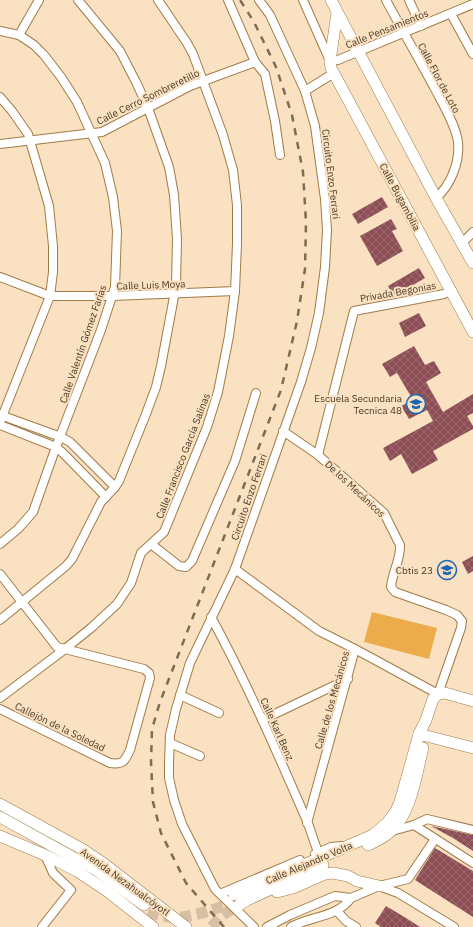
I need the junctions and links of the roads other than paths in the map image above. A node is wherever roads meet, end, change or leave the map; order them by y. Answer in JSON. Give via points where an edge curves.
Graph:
{"nodes":[{"id":1,"x":39,"y":0,"type":"edge"},
{"id":2,"x":78,"y":0,"type":"edge"},
{"id":3,"x":158,"y":0,"type":"edge"},
{"id":4,"x":228,"y":0,"type":"edge"},
{"id":5,"x":259,"y":0,"type":"edge"},
{"id":6,"x":303,"y":0,"type":"edge"},
{"id":7,"x":331,"y":0,"type":"edge"},
{"id":8,"x":386,"y":0,"type":"edge"},
{"id":9,"x":409,"y":0,"type":"edge"},
{"id":10,"x":473,"y":4,"type":"edge"},
{"id":11,"x":337,"y":13,"type":"junction"},
{"id":12,"x":452,"y":14,"type":"junction"},
{"id":13,"x":421,"y":26,"type":"junction"},
{"id":14,"x":0,"y":31,"type":"edge"},
{"id":15,"x":404,"y":33,"type":"junction"},
{"id":16,"x":19,"y":35,"type":"junction"},
{"id":17,"x":358,"y":52,"type":"junction"},
{"id":18,"x":473,"y":54,"type":"edge"},
{"id":19,"x":330,"y":61,"type":"junction"},
{"id":20,"x":255,"y":62,"type":"junction"},
{"id":21,"x":334,"y":73,"type":"junction"},
{"id":22,"x":204,"y":80,"type":"junction"},
{"id":23,"x":305,"y":91,"type":"junction"},
{"id":24,"x":0,"y":98,"type":"edge"},
{"id":25,"x":148,"y":108,"type":"junction"},
{"id":26,"x":92,"y":133,"type":"junction"},
{"id":27,"x":29,"y":141,"type":"junction"},
{"id":28,"x":0,"y":144,"type":"edge"},
{"id":29,"x":280,"y":155,"type":"dead end"},
{"id":30,"x":436,"y":198,"type":"junction"},
{"id":31,"x":473,"y":232,"type":"edge"},
{"id":32,"x":462,"y":243,"type":"junction"},
{"id":33,"x":473,"y":264,"type":"edge"},
{"id":34,"x":0,"y":277,"type":"edge"},
{"id":35,"x":235,"y":291,"type":"junction"},
{"id":36,"x":450,"y":291,"type":"junction"},
{"id":37,"x":173,"y":294,"type":"junction"},
{"id":38,"x":50,"y":296,"type":"junction"},
{"id":39,"x":112,"y":296,"type":"junction"},
{"id":40,"x":473,"y":332,"type":"edge"},
{"id":41,"x":256,"y":393,"type":"dead end"},
{"id":42,"x":1,"y":420,"type":"edge"},
{"id":43,"x":283,"y":431,"type":"junction"},
{"id":44,"x":60,"y":437,"type":"junction"},
{"id":45,"x":56,"y":447,"type":"junction"},
{"id":46,"x":318,"y":455,"type":"junction"},
{"id":47,"x":115,"y":487,"type":"junction"},
{"id":48,"x":106,"y":497,"type":"junction"},
{"id":49,"x":0,"y":544,"type":"edge"},
{"id":50,"x":151,"y":544,"type":"junction"},
{"id":51,"x":235,"y":569,"type":"junction"},
{"id":52,"x":0,"y":574,"type":"edge"},
{"id":53,"x":22,"y":603,"type":"junction"},
{"id":54,"x":457,"y":615,"type":"joint"},
{"id":55,"x":211,"y":617,"type":"junction"},
{"id":56,"x":0,"y":620,"type":"edge"},
{"id":57,"x":65,"y":649,"type":"junction"},
{"id":58,"x":355,"y":649,"type":"junction"},
{"id":59,"x":348,"y":679,"type":"junction"},
{"id":60,"x":438,"y":694,"type":"junction"},
{"id":61,"x":180,"y":695,"type":"junction"},
{"id":62,"x":0,"y":698,"type":"edge"},
{"id":63,"x":473,"y":701,"type":"edge"},
{"id":64,"x":0,"y":709,"type":"edge"},
{"id":65,"x":219,"y":713,"type":"dead end"},
{"id":66,"x":262,"y":720,"type":"junction"},
{"id":67,"x":422,"y":735,"type":"junction"},
{"id":68,"x":170,"y":743,"type":"junction"},
{"id":69,"x":473,"y":748,"type":"edge"},
{"id":70,"x":200,"y":756,"type":"dead end"},
{"id":71,"x":0,"y":804,"type":"edge"},
{"id":72,"x":0,"y":817,"type":"edge"},
{"id":73,"x":307,"y":823,"type":"junction"},
{"id":74,"x":0,"y":825,"type":"edge"},
{"id":75,"x":414,"y":825,"type":"junction"},
{"id":76,"x":387,"y":829,"type":"junction"},
{"id":77,"x":473,"y":830,"type":"edge"},
{"id":78,"x":0,"y":836,"type":"edge"},
{"id":79,"x":435,"y":839,"type":"junction"},
{"id":80,"x":349,"y":846,"type":"junction"},
{"id":81,"x":318,"y":852,"type":"junction"},
{"id":82,"x":45,"y":855,"type":"junction"},
{"id":83,"x":473,"y":863,"type":"edge"},
{"id":84,"x":379,"y":886,"type":"junction"},
{"id":85,"x":220,"y":894,"type":"junction"},
{"id":86,"x":351,"y":898,"type":"junction"},
{"id":87,"x":242,"y":900,"type":"junction"},
{"id":88,"x":132,"y":905,"type":"tunnel mouth"},
{"id":89,"x":144,"y":905,"type":"tunnel mouth"},
{"id":90,"x":337,"y":911,"type":"junction"},
{"id":91,"x":42,"y":927,"type":"edge"},
{"id":92,"x":153,"y":927,"type":"edge"},
{"id":93,"x":185,"y":927,"type":"edge"},
{"id":94,"x":254,"y":927,"type":"edge"},
{"id":95,"x":267,"y":927,"type":"edge"},
{"id":96,"x":291,"y":927,"type":"edge"},
{"id":97,"x":356,"y":927,"type":"edge"},
{"id":98,"x":454,"y":927,"type":"edge"}],
"edges":[{"from":1,"to":16,"type":"street"},
{"from":2,"to":25,"type":"street","via":[[120,51]]},
{"from":3,"to":22,"type":"street","name":"Calle Francisco García Salinas","via":[[187,43]]},
{"from":4,"to":20,"type":"street"},
{"from":5,"to":23,"type":"street","name":"Circuito Enzo Ferrari","via":[[270,15]]},
{"from":6,"to":19,"type":"street"},
{"from":7,"to":11,"type":"main road"},
{"from":8,"to":15,"type":"street","name":"Calle Flor de Loto"},
{"from":9,"to":13,"type":"street"},
{"from":10,"to":12,"type":"street","name":"Calle Pensamientos"},
{"from":11,"to":17,"type":"main road"},
{"from":11,"to":19,"type":"main road"},
{"from":12,"to":13,"type":"street","name":"Calle Pensamientos"},
{"from":12,"to":18,"type":"street"},
{"from":13,"to":15,"type":"street","name":"Calle Pensamientos"},
{"from":14,"to":16,"type":"street","name":"Calle Valentín Gómez Farías"},
{"from":15,"to":17,"type":"street","name":"Calle Pensamientos"},
{"from":15,"to":30,"type":"street","name":"Calle Flor de Loto","via":[[444,107],[458,142],[455,169],[443,192]]},
{"from":16,"to":26,"type":"street","name":"Calle Valentín Gómez Farías","via":[[34,45],[61,77]]},
{"from":17,"to":19,"type":"street","name":"Calle Pensamientos"},
{"from":17,"to":30,"type":"main road"},
{"from":19,"to":21,"type":"main road","name":"Calle Bugambilia","via":[[330,68]]},
{"from":20,"to":22,"type":"street","name":"Calle Cerro Sombreretillo"},
{"from":20,"to":29,"type":"street","via":[[265,74]]},
{"from":21,"to":23,"type":"street"},
{"from":21,"to":36,"type":"main road","name":"Calle Bugambilia"},
{"from":22,"to":25,"type":"street","name":"Calle Cerro Sombreretillo"},
{"from":22,"to":35,"type":"street","name":"Calle Francisco García Salinas","via":[[233,170],[237,204]]},
{"from":23,"to":43,"type":"street","name":"Circuito Enzo Ferrari","via":[[315,126],[326,199],[325,267],[311,348]]},
{"from":24,"to":27,"type":"street","via":[[28,134]]},
{"from":25,"to":26,"type":"street","name":"Calle Cerro Sombreretillo","via":[[102,132]]},
{"from":25,"to":37,"type":"street","via":[[169,167],[174,195],[177,239],[176,286]]},
{"from":26,"to":27,"type":"street","name":"Calle Cerro Sombreretillo"},
{"from":26,"to":39,"type":"street","name":"Calle Valentín Gómez Farías","via":[[104,163],[113,197],[117,252]]},
{"from":27,"to":28,"type":"street","name":"Calle Cerro Sombreretillo"},
{"from":27,"to":38,"type":"street","via":[[49,206],[53,246]]},
{"from":30,"to":32,"type":"main road"},
{"from":31,"to":32,"type":"street"},
{"from":32,"to":33,"type":"main road"},
{"from":34,"to":38,"type":"street","name":"Calle Luis Moya"},
{"from":35,"to":37,"type":"street","name":"Calle Luis Moya"},
{"from":35,"to":50,"type":"street","name":"Calle Francisco García Salinas","via":[[221,380],[207,427],[164,532]]},
{"from":36,"to":40,"type":"main road","name":"Calle Bugambilia"},
{"from":36,"to":46,"type":"street","name":"Privada Begonias","via":[[354,311]]},
{"from":37,"to":39,"type":"street","name":"Calle Luis Moya"},
{"from":37,"to":47,"type":"street","via":[[156,387]]},
{"from":38,"to":39,"type":"street","name":"Calle Luis Moya"},
{"from":38,"to":42,"type":"street"},
{"from":39,"to":44,"type":"street","name":"Calle Valentín Gómez Farías"},
{"from":41,"to":50,"type":"street","via":[[235,461],[192,561],[186,567],[179,566]]},
{"from":42,"to":44,"type":"street"},
{"from":42,"to":45,"type":"street"},
{"from":43,"to":46,"type":"street","name":"De los Mecánicos"},
{"from":43,"to":51,"type":"street","name":"Circuito Enzo Ferrari"},
{"from":44,"to":45,"type":"street","name":"Calle Valentín Gómez Farías"},
{"from":44,"to":47,"type":"street","via":[[70,442]]},
{"from":45,"to":48,"type":"street"},
{"from":45,"to":49,"type":"street","name":"Calle Valentín Gómez Farías","via":[[33,512]]},
{"from":46,"to":54,"type":"street","name":"De los Mecánicos","via":[[384,513],[396,536],[400,551],[391,587],[396,592]]},
{"from":47,"to":48,"type":"street"},
{"from":48,"to":53,"type":"street","via":[[101,502],[72,560]]},
{"from":50,"to":57,"type":"street","name":"Calle Francisco García Salinas","via":[[141,553],[131,583],[116,604]]},
{"from":51,"to":55,"type":"street","name":"Circuito Enzo Ferrari"},
{"from":51,"to":58,"type":"street","via":[[319,631]]},
{"from":52,"to":53,"type":"street"},
{"from":53,"to":56,"type":"street"},
{"from":53,"to":57,"type":"street","via":[[57,647]]},
{"from":54,"to":60,"type":"street","name":"Calle Alejandro Volta","via":[[462,620],[461,628]]},
{"from":55,"to":61,"type":"street","name":"Circuito Enzo Ferrari","via":[[190,663]]},
{"from":55,"to":66,"type":"street","name":"Calle Karl Benz"},
{"from":57,"to":62,"type":"street","name":"Calle Francisco García Salinas"},
{"from":57,"to":64,"type":"street","name":"Callejón de la Soledad","via":[[149,672],[150,678],[125,760],[118,764],[110,763]]},
{"from":58,"to":59,"type":"street","name":"Calle de los Mecánicos"},
{"from":58,"to":60,"type":"street","name":"Calle de los Mecánicos"},
{"from":59,"to":66,"type":"street"},
{"from":59,"to":73,"type":"street","name":"Calle de los Mecánicos"},
{"from":60,"to":63,"type":"main road","via":[[445,693]]},
{"from":60,"to":67,"type":"main road","name":"Calle Alejandro Volta","via":[[433,699]]},
{"from":61,"to":65,"type":"street"},
{"from":61,"to":68,"type":"street","name":"Circuito Enzo Ferrari"},
{"from":66,"to":73,"type":"street","name":"Calle Karl Benz"},
{"from":67,"to":69,"type":"main road"},
{"from":67,"to":76,"type":"main road","name":"Calle Alejandro Volta","via":[[407,808],[401,819]]},
{"from":68,"to":70,"type":"street"},
{"from":68,"to":85,"type":"street","name":"Circuito Enzo Ferrari","via":[[169,778],[174,800],[182,824],[215,889]]},
{"from":71,"to":93,"type":"main road","name":"Avenida Nezahualcóyotl","via":[[82,849]]},
{"from":72,"to":89,"type":"main road","name":"Avenida Nezahualcóyotl","via":[[96,870]]},
{"from":73,"to":81,"type":"street","name":"Calle Karl Benz"},
{"from":74,"to":88,"type":"main road","name":"Avenida Nezahualcóyotl","via":[[76,865]]},
{"from":75,"to":76,"type":"street"},
{"from":75,"to":77,"type":"street","via":[[427,819]]},
{"from":75,"to":79,"type":"street"},
{"from":76,"to":80,"type":"main road","name":"Calle Alejandro Volta"},
{"from":76,"to":87,"type":"main road","name":"Calle Alejandro Volta","via":[[373,843]]},
{"from":78,"to":82,"type":"main road","name":"Avenida Nezahualcóyotl"},
{"from":79,"to":83,"type":"street"},
{"from":79,"to":84,"type":"street","via":[[408,879]]},
{"from":80,"to":81,"type":"street","via":[[331,847]]},
{"from":80,"to":87,"type":"main road","name":"Calle Alejandro Volta"},
{"from":81,"to":85,"type":"street"},
{"from":82,"to":91,"type":"street","via":[[54,873],[71,890]]},
{"from":82,"to":92,"type":"main road","name":"Avenida Nezahualcóyotl","via":[[77,871]]},
{"from":84,"to":86,"type":"street"},
{"from":84,"to":87,"type":"main road","via":[[333,873],[293,888]]},
{"from":84,"to":98,"type":"street","via":[[398,893]]},
{"from":85,"to":94,"type":"street","name":"Circuito Enzo Ferrari"},
{"from":86,"to":90,"type":"street"},
{"from":86,"to":95,"type":"street","via":[[335,896]]},
{"from":90,"to":96,"type":"street"},
{"from":90,"to":97,"type":"street"}]}
